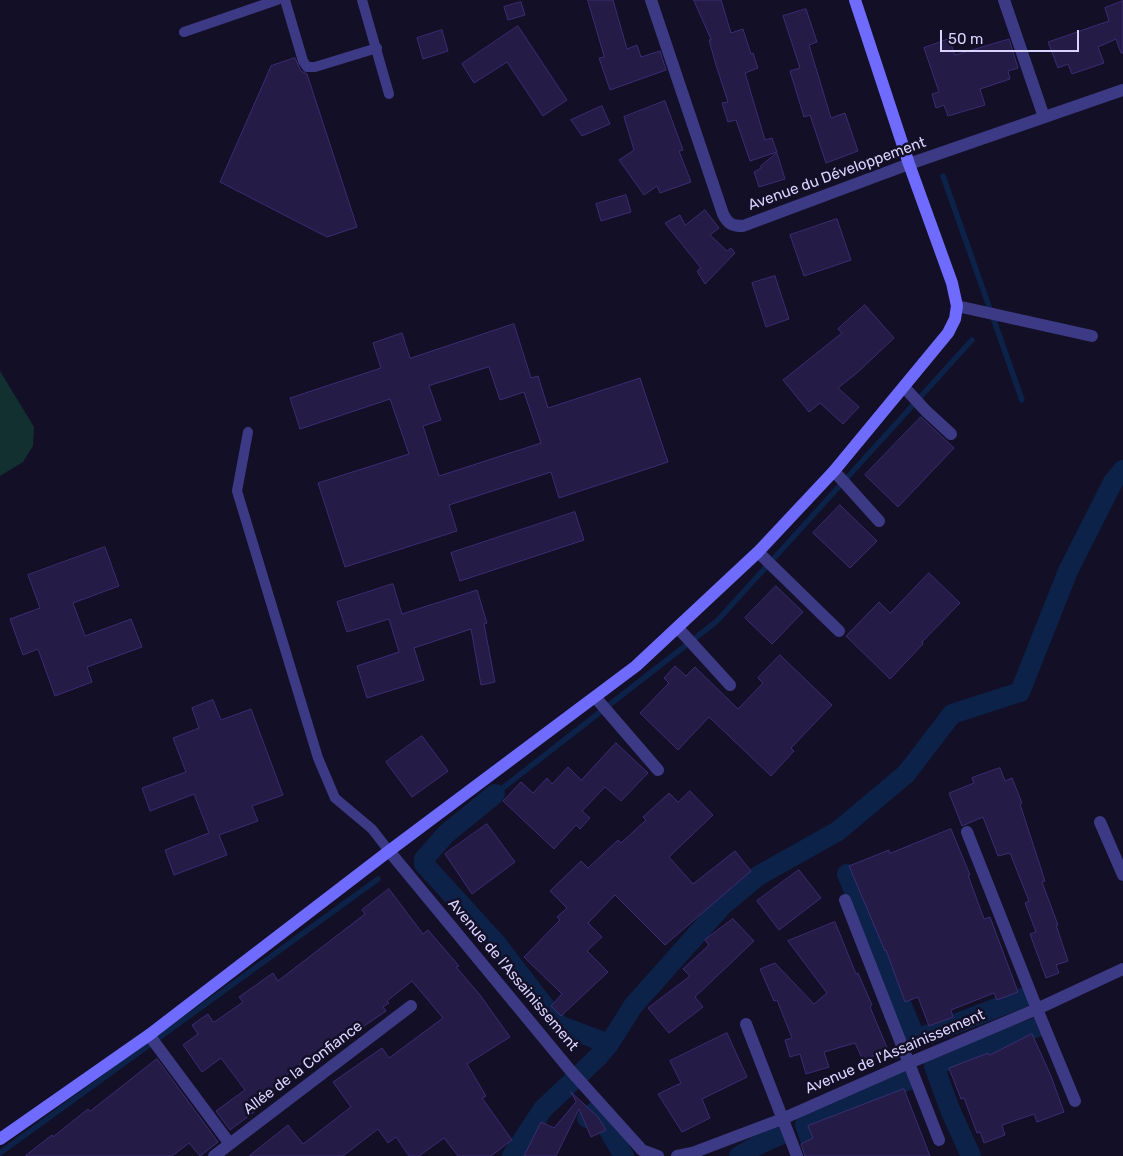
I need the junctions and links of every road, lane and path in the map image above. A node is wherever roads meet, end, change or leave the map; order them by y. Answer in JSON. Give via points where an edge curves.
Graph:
{"nodes":[{"id":1,"x":277,"y":0,"type":"edge"},
{"id":2,"x":285,"y":0,"type":"edge"},
{"id":3,"x":362,"y":0,"type":"edge"},
{"id":4,"x":651,"y":0,"type":"edge"},
{"id":5,"x":855,"y":0,"type":"edge"},
{"id":6,"x":1004,"y":0,"type":"edge"},
{"id":7,"x":184,"y":32,"type":"dead end"},
{"id":8,"x":377,"y":48,"type":"junction"},
{"id":9,"x":1123,"y":90,"type":"edge"},
{"id":10,"x":389,"y":94,"type":"dead end"},
{"id":11,"x":1044,"y":117,"type":"junction"},
{"id":12,"x":909,"y":164,"type":"junction"},
{"id":13,"x":957,"y":306,"type":"junction"},
{"id":14,"x":1092,"y":336,"type":"dead end"},
{"id":15,"x":904,"y":387,"type":"junction"},
{"id":16,"x":248,"y":432,"type":"dead end"},
{"id":17,"x":951,"y":434,"type":"dead end"},
{"id":18,"x":834,"y":471,"type":"junction"},
{"id":19,"x":879,"y":521,"type":"dead end"},
{"id":20,"x":758,"y":552,"type":"junction"},
{"id":21,"x":678,"y":628,"type":"junction"},
{"id":22,"x":839,"y":631,"type":"dead end"},
{"id":23,"x":730,"y":685,"type":"dead end"},
{"id":24,"x":595,"y":697,"type":"junction"},
{"id":25,"x":658,"y":770,"type":"dead end"},
{"id":26,"x":1100,"y":822,"type":"dead end"},
{"id":27,"x":967,"y":832,"type":"dead end"},
{"id":28,"x":389,"y":851,"type":"junction"},
{"id":29,"x":1123,"y":875,"type":"edge"},
{"id":30,"x":845,"y":900,"type":"dead end"},
{"id":31,"x":1123,"y":969,"type":"edge"},
{"id":32,"x":411,"y":1006,"type":"dead end"},
{"id":33,"x":1037,"y":1009,"type":"junction"},
{"id":34,"x":746,"y":1024,"type":"dead end"},
{"id":35,"x":148,"y":1035,"type":"junction"},
{"id":36,"x":909,"y":1062,"type":"junction"},
{"id":37,"x":1075,"y":1101,"type":"dead end"},
{"id":38,"x":782,"y":1119,"type":"junction"},
{"id":39,"x":0,"y":1139,"type":"edge"},
{"id":40,"x":939,"y":1140,"type":"dead end"},
{"id":41,"x":230,"y":1144,"type":"junction"},
{"id":42,"x":214,"y":1156,"type":"edge"},
{"id":43,"x":658,"y":1156,"type":"edge"},
{"id":44,"x":676,"y":1156,"type":"edge"},
{"id":45,"x":797,"y":1156,"type":"edge"}],
"edges":[{"from":1,"to":7,"type":"lane"},
{"from":2,"to":8,"type":"lane","via":[[307,68]]},
{"from":3,"to":8,"type":"lane"},
{"from":4,"to":12,"type":"street","name":"Avenue du Développement","via":[[723,214],[734,226],[743,226]]},
{"from":5,"to":12,"type":"street"},
{"from":6,"to":11,"type":"street"},
{"from":8,"to":10,"type":"lane"},
{"from":9,"to":11,"type":"street","name":"Avenue du Développement"},
{"from":11,"to":12,"type":"street","name":"Avenue du Développement"},
{"from":12,"to":13,"type":"street","via":[[952,283]]},
{"from":13,"to":14,"type":"street"},
{"from":13,"to":15,"type":"street","via":[[956,319],[948,333]]},
{"from":15,"to":17,"type":"street"},
{"from":15,"to":18,"type":"street"},
{"from":16,"to":28,"type":"lane","via":[[237,491],[318,758],[335,798],[372,829]]},
{"from":18,"to":19,"type":"street"},
{"from":18,"to":20,"type":"street"},
{"from":20,"to":21,"type":"street"},
{"from":20,"to":22,"type":"street"},
{"from":21,"to":23,"type":"street"},
{"from":21,"to":24,"type":"street"},
{"from":24,"to":25,"type":"street"},
{"from":24,"to":28,"type":"street"},
{"from":26,"to":29,"type":"street"},
{"from":27,"to":33,"type":"street"},
{"from":28,"to":35,"type":"street"},
{"from":28,"to":43,"type":"street","name":"Avenue de l'Assainissement","via":[[570,1070],[642,1150]]},
{"from":30,"to":36,"type":"street"},
{"from":31,"to":33,"type":"street","name":"Avenue de l'Assainissement"},
{"from":32,"to":41,"type":"street","name":"Allée de la Confiance"},
{"from":33,"to":36,"type":"street","name":"Avenue de l'Assainissement"},
{"from":33,"to":37,"type":"street"},
{"from":34,"to":38,"type":"street"},
{"from":35,"to":39,"type":"street"},
{"from":35,"to":41,"type":"street"},
{"from":36,"to":38,"type":"street","name":"Avenue de l'Assainissement"},
{"from":36,"to":40,"type":"street"},
{"from":38,"to":44,"type":"street","name":"Avenue de l'Assainissement"},
{"from":38,"to":45,"type":"street"},
{"from":41,"to":42,"type":"street","name":"Allée de la Confiance"}]}
